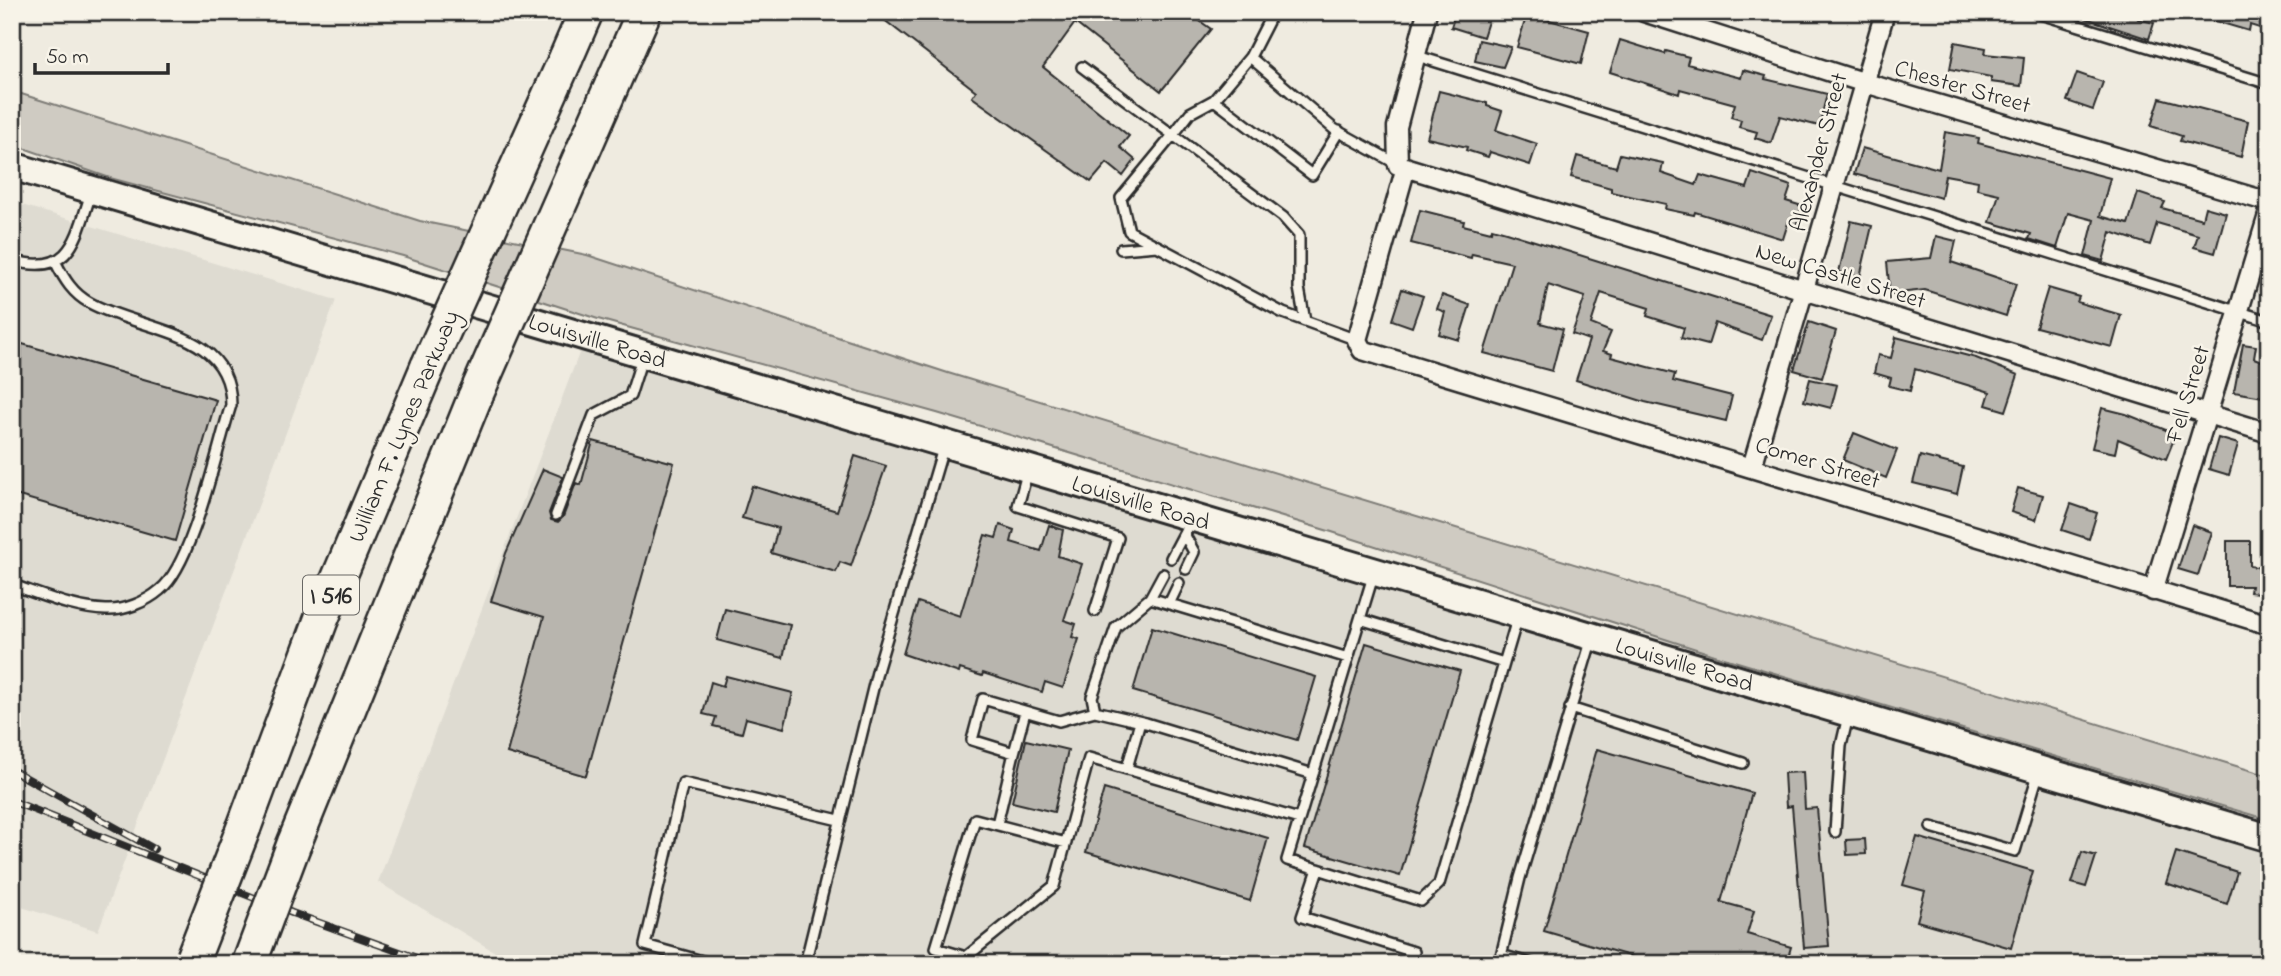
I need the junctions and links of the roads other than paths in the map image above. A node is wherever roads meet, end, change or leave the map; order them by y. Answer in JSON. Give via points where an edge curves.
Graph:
{"nodes":[{"id":1,"x":586,"y":12,"type":"edge"},
{"id":2,"x":644,"y":12,"type":"edge"},
{"id":3,"x":1273,"y":12,"type":"edge"},
{"id":4,"x":1427,"y":12,"type":"edge"},
{"id":5,"x":1644,"y":12,"type":"edge"},
{"id":6,"x":1885,"y":12,"type":"edge"},
{"id":7,"x":2034,"y":12,"type":"edge"},
{"id":8,"x":1414,"y":55,"type":"junction"},
{"id":9,"x":1250,"y":57,"type":"junction"},
{"id":10,"x":1082,"y":67,"type":"dead end"},
{"id":11,"x":1862,"y":82,"type":"junction"},
{"id":12,"x":2269,"y":84,"type":"edge"},
{"id":13,"x":1214,"y":100,"type":"junction"},
{"id":14,"x":1339,"y":131,"type":"junction"},
{"id":15,"x":1173,"y":135,"type":"junction"},
{"id":16,"x":12,"y":166,"type":"edge"},
{"id":17,"x":1402,"y":166,"type":"junction"},
{"id":18,"x":1834,"y":186,"type":"junction"},
{"id":19,"x":92,"y":190,"type":"junction"},
{"id":20,"x":2269,"y":202,"type":"edge"},
{"id":21,"x":2269,"y":212,"type":"edge"},
{"id":22,"x":1157,"y":246,"type":"junction"},
{"id":23,"x":1121,"y":249,"type":"dead end"},
{"id":24,"x":12,"y":260,"type":"edge"},
{"id":25,"x":56,"y":263,"type":"junction"},
{"id":26,"x":1806,"y":289,"type":"junction"},
{"id":27,"x":2238,"y":312,"type":"junction"},
{"id":28,"x":1305,"y":321,"type":"junction"},
{"id":29,"x":2269,"y":321,"type":"edge"},
{"id":30,"x":1357,"y":340,"type":"junction"},
{"id":31,"x":644,"y":353,"type":"junction"},
{"id":32,"x":2207,"y":415,"type":"junction"},
{"id":33,"x":2269,"y":433,"type":"edge"},
{"id":34,"x":945,"y":444,"type":"junction"},
{"id":35,"x":1752,"y":467,"type":"junction"},
{"id":36,"x":1029,"y":468,"type":"junction"},
{"id":37,"x":556,"y":515,"type":"dead end"},
{"id":38,"x":1188,"y":525,"type":"junction"},
{"id":39,"x":1171,"y":558,"type":"dead end"},
{"id":40,"x":1186,"y":569,"type":"dead end"},
{"id":41,"x":1374,"y":571,"type":"junction"},
{"id":42,"x":1163,"y":574,"type":"dead end"},
{"id":43,"x":1179,"y":583,"type":"dead end"},
{"id":44,"x":12,"y":584,"type":"edge"},
{"id":45,"x":2153,"y":591,"type":"junction"},
{"id":46,"x":1150,"y":598,"type":"junction"},
{"id":47,"x":1169,"y":604,"type":"junction"},
{"id":48,"x":1095,"y":611,"type":"dead end"},
{"id":49,"x":1518,"y":614,"type":"junction"},
{"id":50,"x":1360,"y":619,"type":"junction"},
{"id":51,"x":2269,"y":625,"type":"edge"},
{"id":52,"x":1592,"y":636,"type":"junction"},
{"id":53,"x":1349,"y":658,"type":"junction"},
{"id":54,"x":1504,"y":663,"type":"junction"},
{"id":55,"x":1570,"y":708,"type":"junction"},
{"id":56,"x":1095,"y":711,"type":"junction"},
{"id":57,"x":1025,"y":712,"type":"junction"},
{"id":58,"x":1849,"y":713,"type":"junction"},
{"id":59,"x":1140,"y":722,"type":"junction"},
{"id":60,"x":1014,"y":753,"type":"junction"},
{"id":61,"x":1743,"y":763,"type":"dead end"},
{"id":62,"x":1127,"y":768,"type":"junction"},
{"id":63,"x":2039,"y":769,"type":"junction"},
{"id":64,"x":1313,"y":774,"type":"junction"},
{"id":65,"x":1299,"y":819,"type":"junction"},
{"id":66,"x":839,"y":820,"type":"junction"},
{"id":67,"x":997,"y":824,"type":"junction"},
{"id":68,"x":1931,"y":827,"type":"dead end"},
{"id":69,"x":1835,"y":832,"type":"dead end"},
{"id":70,"x":2269,"y":838,"type":"edge"},
{"id":71,"x":1066,"y":843,"type":"junction"},
{"id":72,"x":1318,"y":869,"type":"junction"},
{"id":73,"x":1413,"y":952,"type":"dead end"},
{"id":74,"x":966,"y":957,"type":"junction"},
{"id":75,"x":1500,"y":959,"type":"edge"},
{"id":76,"x":192,"y":961,"type":"edge"},
{"id":77,"x":250,"y":964,"type":"edge"},
{"id":78,"x":713,"y":964,"type":"edge"},
{"id":79,"x":805,"y":964,"type":"edge"},
{"id":80,"x":987,"y":964,"type":"edge"},
{"id":81,"x":1532,"y":964,"type":"edge"}],
"edges":[{"from":1,"to":76,"type":"highway","name":"William F. Lynes Parkway","number":"I 516","bridge":true,"via":[[321,620]]},
{"from":2,"to":77,"type":"highway","number":"I 516","bridge":true,"via":[[475,397]]},
{"from":3,"to":9,"type":"lane"},
{"from":4,"to":8,"type":"street"},
{"from":5,"to":11,"type":"street","name":"Chester Street"},
{"from":6,"to":11,"type":"street","name":"Alexander Street"},
{"from":7,"to":12,"type":"lane"},
{"from":8,"to":17,"type":"street","via":[[1397,127]]},
{"from":8,"to":18,"type":"lane"},
{"from":9,"to":13,"type":"lane"},
{"from":9,"to":14,"type":"lane"},
{"from":10,"to":15,"type":"lane"},
{"from":11,"to":18,"type":"street","name":"Alexander Street"},
{"from":11,"to":20,"type":"street","name":"Chester Street"},
{"from":13,"to":14,"type":"lane","via":[[1312,175]]},
{"from":13,"to":15,"type":"lane","via":[[1190,113]]},
{"from":14,"to":17,"type":"lane"},
{"from":15,"to":22,"type":"lane","via":[[1121,198],[1129,231]]},
{"from":15,"to":28,"type":"lane","via":[[1299,234],[1299,288]]},
{"from":16,"to":19,"type":"main road","name":"Louisville Road"},
{"from":17,"to":26,"type":"street","name":"New Castle Street"},
{"from":17,"to":30,"type":"street"},
{"from":18,"to":26,"type":"street","name":"Alexander Street"},
{"from":18,"to":27,"type":"lane"},
{"from":19,"to":25,"type":"lane","via":[[76,239]]},
{"from":19,"to":31,"type":"main road","name":"Louisville Road"},
{"from":21,"to":27,"type":"street","name":"Fell Street"},
{"from":22,"to":23,"type":"lane"},
{"from":22,"to":28,"type":"lane"},
{"from":24,"to":25,"type":"lane"},
{"from":25,"to":44,"type":"lane","via":[[67,284],[88,302],[209,350],[231,386],[231,405],[179,566],[162,590],[135,605],[109,611],[79,608]]},
{"from":26,"to":32,"type":"street","name":"New Castle Street"},
{"from":26,"to":35,"type":"street","name":"Alexander Street"},
{"from":27,"to":29,"type":"lane"},
{"from":27,"to":32,"type":"street","name":"Fell Street"},
{"from":28,"to":30,"type":"lane"},
{"from":30,"to":35,"type":"street","name":"Comer Street","via":[[1362,350]]},
{"from":31,"to":34,"type":"main road","name":"Louisville Road"},
{"from":31,"to":37,"type":"lane","via":[[630,396],[594,415]]},
{"from":32,"to":33,"type":"street","name":"New Castle Street"},
{"from":32,"to":45,"type":"street","name":"Fell Street"},
{"from":34,"to":36,"type":"main road","name":"Louisville Road"},
{"from":34,"to":66,"type":"lane","via":[[878,668]]},
{"from":35,"to":45,"type":"street","name":"Comer Street"},
{"from":36,"to":38,"type":"main road","name":"Louisville Road"},
{"from":36,"to":48,"type":"lane","via":[[1018,506],[1118,538]]},
{"from":38,"to":39,"type":"lane"},
{"from":38,"to":40,"type":"lane","via":[[1194,552]]},
{"from":38,"to":41,"type":"main road","name":"Louisville Road"},
{"from":41,"to":49,"type":"main road","name":"Louisville Road"},
{"from":41,"to":50,"type":"lane"},
{"from":42,"to":46,"type":"lane"},
{"from":43,"to":47,"type":"lane"},
{"from":45,"to":51,"type":"street","name":"Comer Street"},
{"from":46,"to":47,"type":"lane"},
{"from":46,"to":56,"type":"lane","via":[[1116,627],[1092,697]]},
{"from":47,"to":53,"type":"lane"},
{"from":49,"to":52,"type":"main road","name":"Louisville Road"},
{"from":49,"to":54,"type":"lane"},
{"from":50,"to":53,"type":"lane"},
{"from":50,"to":54,"type":"lane"},
{"from":52,"to":55,"type":"lane"},
{"from":52,"to":58,"type":"main road","name":"Louisville Road"},
{"from":53,"to":64,"type":"lane"},
{"from":54,"to":72,"type":"lane","via":[[1439,884],[1421,901]]},
{"from":55,"to":61,"type":"lane"},
{"from":55,"to":75,"type":"lane"},
{"from":56,"to":57,"type":"lane","via":[[1059,721]]},
{"from":56,"to":59,"type":"lane"},
{"from":57,"to":60,"type":"lane"},
{"from":57,"to":60,"type":"lane","via":[[983,699],[972,740]]},
{"from":58,"to":63,"type":"main road","name":"Louisville Road"},
{"from":58,"to":69,"type":"lane","via":[[1841,746]]},
{"from":59,"to":62,"type":"lane"},
{"from":59,"to":64,"type":"lane"},
{"from":60,"to":67,"type":"lane"},
{"from":62,"to":65,"type":"lane"},
{"from":62,"to":71,"type":"lane","via":[[1089,758]]},
{"from":63,"to":68,"type":"lane","via":[[2015,851]]},
{"from":63,"to":70,"type":"main road","name":"Louisville Road"},
{"from":64,"to":65,"type":"lane"},
{"from":65,"to":72,"type":"lane","via":[[1287,860]]},
{"from":66,"to":78,"type":"lane","via":[[683,783],[645,945]]},
{"from":66,"to":79,"type":"lane"},
{"from":67,"to":71,"type":"lane"},
{"from":67,"to":74,"type":"lane","via":[[975,819],[936,948]]},
{"from":71,"to":74,"type":"lane","via":[[1054,887]]},
{"from":72,"to":73,"type":"lane","via":[[1302,917]]},
{"from":74,"to":80,"type":"lane"},
{"from":75,"to":81,"type":"lane"}]}
